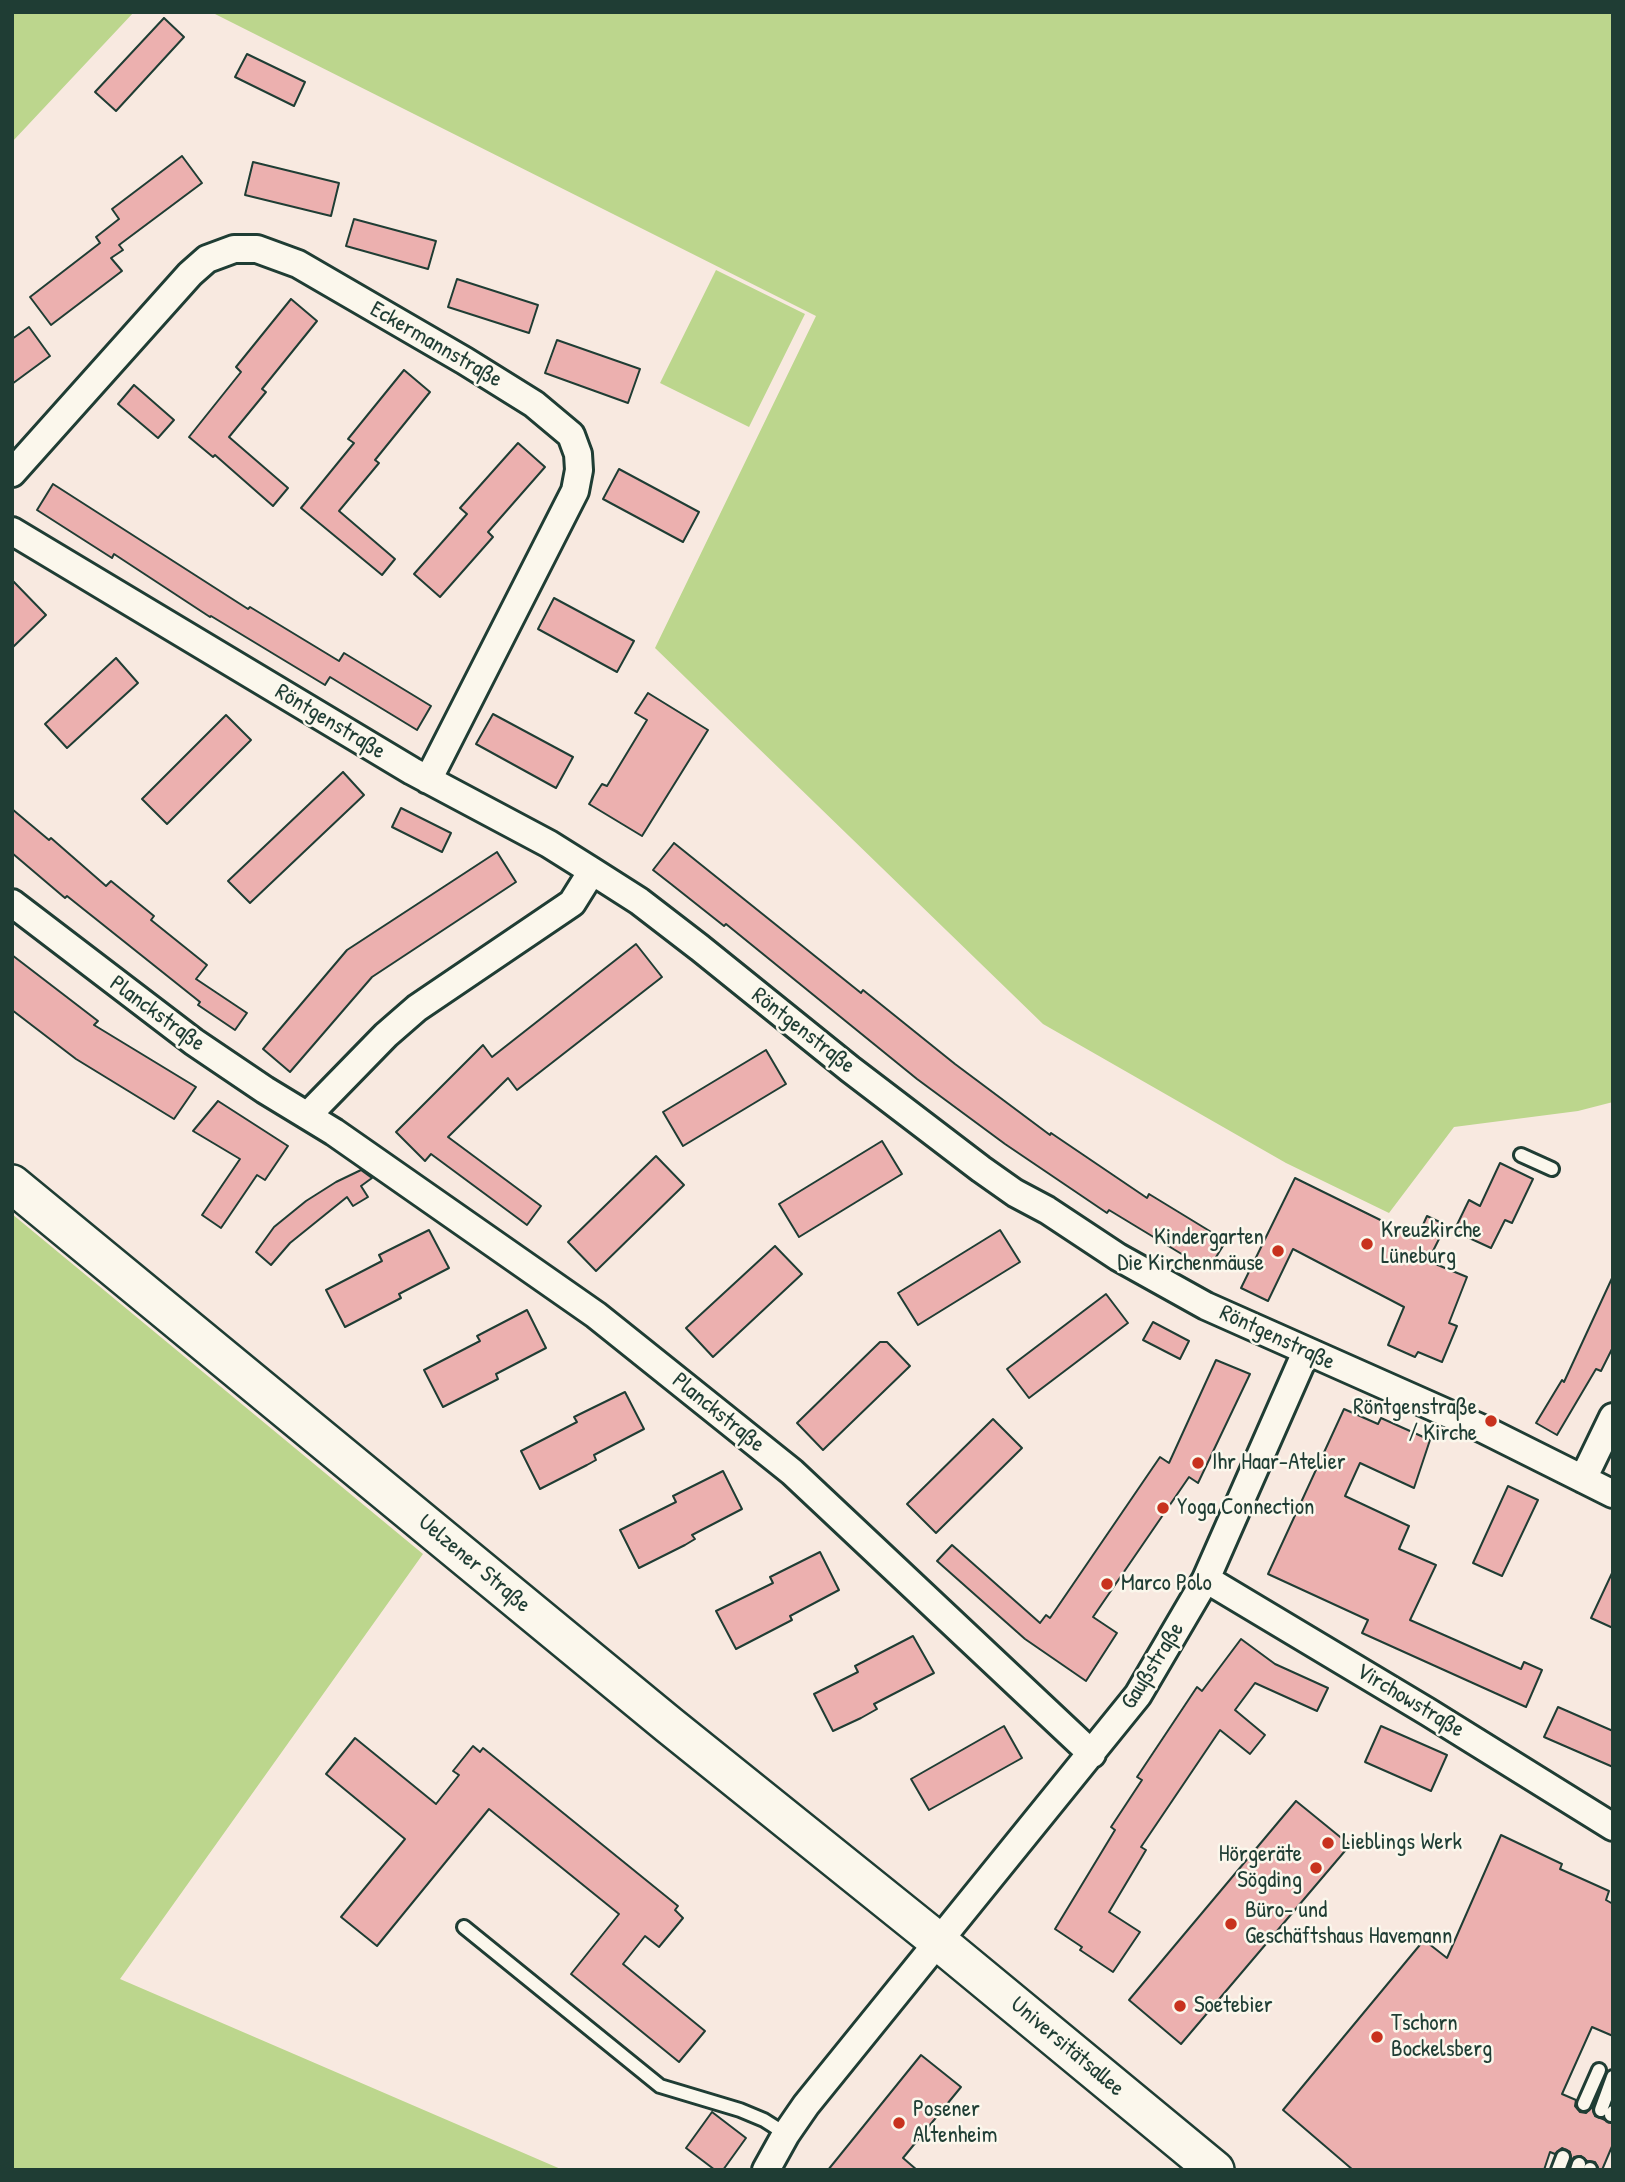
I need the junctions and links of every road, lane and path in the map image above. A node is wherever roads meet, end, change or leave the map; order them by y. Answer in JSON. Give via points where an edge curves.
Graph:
{"nodes":[{"id":1,"x":12,"y":473,"type":"edge"},
{"id":2,"x":12,"y":531,"type":"edge"},
{"id":3,"x":428,"y":780,"type":"junction"},
{"id":4,"x":592,"y":870,"type":"junction"},
{"id":5,"x":12,"y":903,"type":"edge"},
{"id":6,"x":308,"y":1115,"type":"junction"},
{"id":7,"x":1521,"y":1155,"type":"dead end"},
{"id":8,"x":1552,"y":1170,"type":"dead end"},
{"id":9,"x":12,"y":1184,"type":"edge"},
{"id":10,"x":1306,"y":1352,"type":"junction"},
{"id":11,"x":1613,"y":1417,"type":"edge"},
{"id":12,"x":1583,"y":1479,"type":"junction"},
{"id":13,"x":1613,"y":1494,"type":"edge"},
{"id":14,"x":1206,"y":1579,"type":"junction"},
{"id":15,"x":1092,"y":1754,"type":"junction"},
{"id":16,"x":1613,"y":1827,"type":"edge"},
{"id":17,"x":464,"y":1927,"type":"dead end"},
{"id":18,"x":939,"y":1942,"type":"junction"},
{"id":19,"x":1599,"y":2070,"type":"dead end"},
{"id":20,"x":1613,"y":2077,"type":"edge"},
{"id":21,"x":1584,"y":2104,"type":"dead end"},
{"id":22,"x":1608,"y":2113,"type":"edge"},
{"id":23,"x":786,"y":2134,"type":"junction"},
{"id":24,"x":1205,"y":2161,"type":"edge"},
{"id":25,"x":766,"y":2170,"type":"edge"}],
"edges":[{"from":1,"to":3,"type":"street","name":"Eckermannstraße","via":[[190,274],[207,259],[234,249],[257,249],[298,264],[534,404],[571,435],[579,454],[575,491]]},
{"from":2,"to":3,"type":"street","name":"Röntgenstraße"},
{"from":3,"to":4,"type":"street","name":"Röntgenstraße"},
{"from":4,"to":6,"type":"street","via":[[572,903],[417,1008]]},
{"from":4,"to":10,"type":"street","name":"Röntgenstraße","via":[[639,901],[1015,1193],[1206,1306]]},
{"from":5,"to":6,"type":"street","name":"Planckstraße","via":[[155,1014]]},
{"from":6,"to":15,"type":"street","name":"Planckstraße","via":[[578,1301],[792,1472]]},
{"from":7,"to":8,"type":"lane"},
{"from":9,"to":18,"type":"main road","name":"Uelzener Straße"},
{"from":10,"to":12,"type":"street","name":"Röntgenstraße","via":[[1485,1430]]},
{"from":10,"to":14,"type":"street","name":"Gaußstraße"},
{"from":11,"to":12,"type":"street"},
{"from":12,"to":13,"type":"street","name":"Röntgenstraße"},
{"from":14,"to":15,"type":"street","name":"Gaußstraße","via":[[1138,1695]]},
{"from":14,"to":16,"type":"street","name":"Virchowstraße"},
{"from":15,"to":18,"type":"street","name":"Gaußstraße"},
{"from":17,"to":23,"type":"lane","via":[[660,2086],[740,2110]]},
{"from":18,"to":23,"type":"street","name":"Gaußstraße"},
{"from":18,"to":24,"type":"main road","name":"Universitätsallee"},
{"from":19,"to":21,"type":"lane"},
{"from":20,"to":22,"type":"lane"},
{"from":23,"to":25,"type":"street","name":"Gaußstraße"}]}
